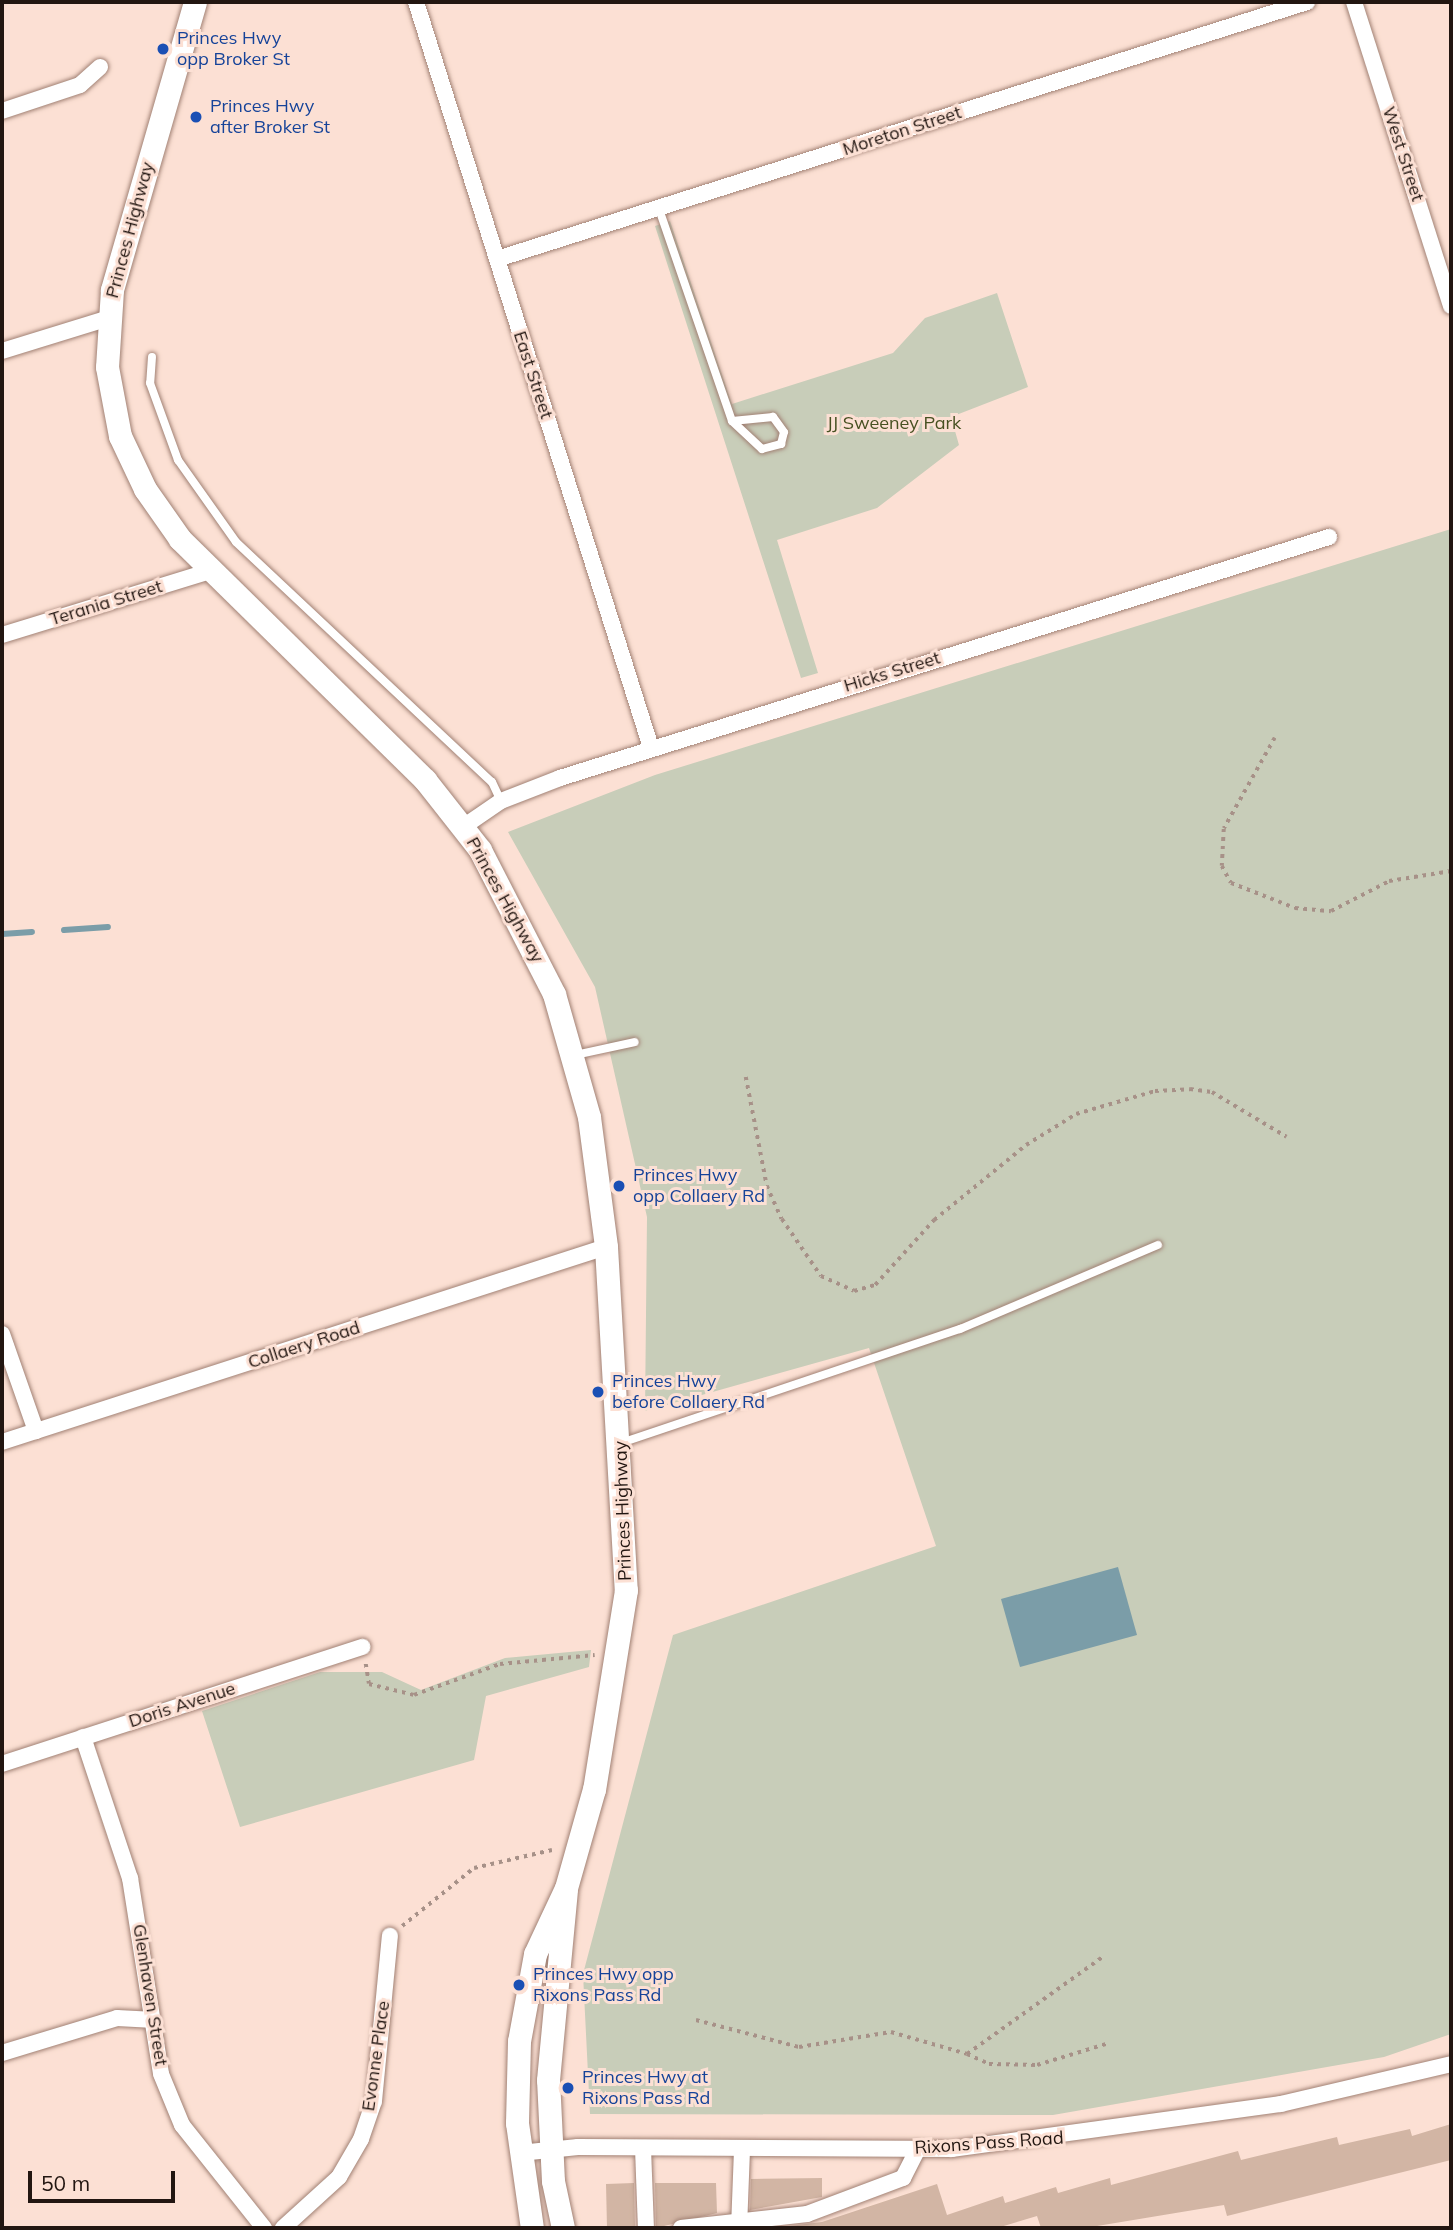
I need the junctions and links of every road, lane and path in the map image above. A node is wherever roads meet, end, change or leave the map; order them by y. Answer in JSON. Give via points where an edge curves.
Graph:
{"nodes":[{"id":1,"x":195,"y":2,"type":"edge"},
{"id":2,"x":416,"y":2,"type":"edge"},
{"id":3,"x":1307,"y":2,"type":"edge"},
{"id":4,"x":1354,"y":2,"type":"edge"},
{"id":5,"x":100,"y":67,"type":"dead end"},
{"id":6,"x":2,"y":111,"type":"edge"},
{"id":7,"x":659,"y":209,"type":"junction"},
{"id":8,"x":497,"y":259,"type":"junction"},
{"id":9,"x":1451,"y":306,"type":"edge"},
{"id":10,"x":109,"y":318,"type":"junction"},
{"id":11,"x":2,"y":351,"type":"edge"},
{"id":12,"x":152,"y":358,"type":"dead end"},
{"id":13,"x":732,"y":421,"type":"junction"},
{"id":14,"x":1329,"y":537,"type":"dead end"},
{"id":15,"x":210,"y":571,"type":"junction"},
{"id":16,"x":2,"y":635,"type":"edge"},
{"id":17,"x":1275,"y":738,"type":"dead end"},
{"id":18,"x":651,"y":748,"type":"junction"},
{"id":19,"x":501,"y":801,"type":"junction"},
{"id":20,"x":463,"y":827,"type":"junction"},
{"id":21,"x":1451,"y":871,"type":"edge"},
{"id":22,"x":635,"y":1042,"type":"dead end"},
{"id":23,"x":575,"y":1055,"type":"junction"},
{"id":24,"x":746,"y":1077,"type":"dead end"},
{"id":25,"x":1287,"y":1137,"type":"dead end"},
{"id":26,"x":1158,"y":1245,"type":"dead end"},
{"id":27,"x":606,"y":1247,"type":"junction"},
{"id":28,"x":2,"y":1334,"type":"edge"},
{"id":29,"x":36,"y":1431,"type":"junction"},
{"id":30,"x":2,"y":1442,"type":"edge"},
{"id":31,"x":621,"y":1443,"type":"junction"},
{"id":32,"x":363,"y":1647,"type":"joint"},
{"id":33,"x":597,"y":1654,"type":"dead end"},
{"id":34,"x":83,"y":1737,"type":"junction"},
{"id":35,"x":2,"y":1764,"type":"edge"},
{"id":36,"x":552,"y":1850,"type":"dead end"},
{"id":37,"x":566,"y":1888,"type":"junction"},
{"id":38,"x":390,"y":1936,"type":"joint"},
{"id":39,"x":1104,"y":1956,"type":"dead end"},
{"id":40,"x":150,"y":2020,"type":"junction"},
{"id":41,"x":696,"y":2020,"type":"dead end"},
{"id":42,"x":1109,"y":2043,"type":"dead end"},
{"id":43,"x":2,"y":2053,"type":"edge"},
{"id":44,"x":967,"y":2054,"type":"junction"},
{"id":45,"x":1451,"y":2064,"type":"edge"},
{"id":46,"x":643,"y":2148,"type":"junction"},
{"id":47,"x":551,"y":2149,"type":"junction"},
{"id":48,"x":742,"y":2149,"type":"junction"},
{"id":49,"x":918,"y":2149,"type":"junction"},
{"id":50,"x":520,"y":2153,"type":"junction"},
{"id":51,"x":739,"y":2225,"type":"edge"},
{"id":52,"x":264,"y":2228,"type":"edge"},
{"id":53,"x":283,"y":2228,"type":"edge"},
{"id":54,"x":532,"y":2228,"type":"edge"},
{"id":55,"x":564,"y":2228,"type":"edge"},
{"id":56,"x":646,"y":2228,"type":"edge"},
{"id":57,"x":681,"y":2228,"type":"edge"}],
"edges":[{"from":1,"to":10,"type":"main road","name":"Princes Highway","via":[[122,248]]},
{"from":2,"to":8,"type":"street","name":"East Street"},
{"from":3,"to":7,"type":"street","name":"Moreton Street"},
{"from":4,"to":9,"type":"street","name":"West Street"},
{"from":5,"to":6,"type":"street","via":[[80,85]]},
{"from":7,"to":8,"type":"street","name":"Moreton Street"},
{"from":7,"to":13,"type":"lane"},
{"from":8,"to":18,"type":"street","name":"East Street"},
{"from":10,"to":11,"type":"street"},
{"from":10,"to":15,"type":"main road","name":"Princes Highway","via":[[107,368],[120,436],[156,506]]},
{"from":12,"to":19,"type":"lane","via":[[150,383],[178,460],[229,533],[492,782]]},
{"from":13,"to":13,"type":"lane","via":[[762,449],[781,444],[783,432],[773,417]]},
{"from":14,"to":18,"type":"street","name":"Hicks Street"},
{"from":15,"to":16,"type":"street","name":"Terania Street"},
{"from":15,"to":20,"type":"main road","name":"Princes Highway","via":[[425,780]]},
{"from":17,"to":21,"type":"path","via":[[1224,829],[1222,866],[1231,883],[1295,908],[1331,911],[1389,881]]},
{"from":18,"to":19,"type":"street","name":"Hicks Street"},
{"from":19,"to":20,"type":"street","name":"Hicks Street"},
{"from":20,"to":23,"type":"main road","name":"Princes Highway","via":[[537,955]]},
{"from":22,"to":23,"type":"lane"},
{"from":23,"to":27,"type":"main road","name":"Princes Highway"},
{"from":24,"to":25,"type":"path","via":[[767,1186],[782,1219],[821,1276],[854,1291],[876,1285],[944,1212],[1026,1145],[1076,1114],[1155,1091],[1190,1089],[1212,1092]]},
{"from":26,"to":31,"type":"lane","via":[[960,1329]]},
{"from":27,"to":29,"type":"street","name":"Collaery Road"},
{"from":27,"to":31,"type":"main road","name":"Princes Highway"},
{"from":28,"to":29,"type":"street"},
{"from":29,"to":30,"type":"street","name":"Collaery Road"},
{"from":31,"to":37,"type":"main road","name":"Princes Highway","via":[[627,1549],[620,1655],[610,1723]]},
{"from":32,"to":33,"type":"path","via":[[369,1684],[414,1695],[500,1664]]},
{"from":32,"to":34,"type":"street","name":"Doris Avenue"},
{"from":34,"to":35,"type":"street","name":"Doris Avenue"},
{"from":34,"to":40,"type":"street","name":"Glenhaven Street","via":[[130,1878]]},
{"from":36,"to":38,"type":"path","via":[[474,1868]]},
{"from":37,"to":47,"type":"main road","name":"Princes Highway","via":[[550,2004]]},
{"from":37,"to":50,"type":"main road","name":"Princes Highway","via":[[545,1924],[525,2003],[517,2062]]},
{"from":38,"to":53,"type":"street","name":"Evonne Place","via":[[374,2101],[361,2139],[339,2176]]},
{"from":39,"to":44,"type":"path"},
{"from":40,"to":43,"type":"street","via":[[117,2018]]},
{"from":40,"to":52,"type":"street","name":"Glenhaven Street","via":[[182,2125]]},
{"from":41,"to":44,"type":"path","via":[[799,2048],[891,2032]]},
{"from":42,"to":44,"type":"path","via":[[1037,2065],[989,2064]]},
{"from":45,"to":49,"type":"street","name":"Rixons Pass Road","via":[[1281,2104],[1089,2135]]},
{"from":46,"to":47,"type":"street","name":"Rixons Pass Road"},
{"from":46,"to":48,"type":"street","name":"Rixons Pass Road"},
{"from":46,"to":56,"type":"street"},
{"from":47,"to":50,"type":"street","name":"Rixons Pass Road"},
{"from":47,"to":55,"type":"main road","name":"Princes Highway"},
{"from":48,"to":49,"type":"street","name":"Rixons Pass Road"},
{"from":48,"to":51,"type":"street"},
{"from":49,"to":51,"type":"street","via":[[904,2178],[807,2214]]},
{"from":50,"to":54,"type":"main road","name":"Princes Highway"},
{"from":51,"to":57,"type":"street"}]}
